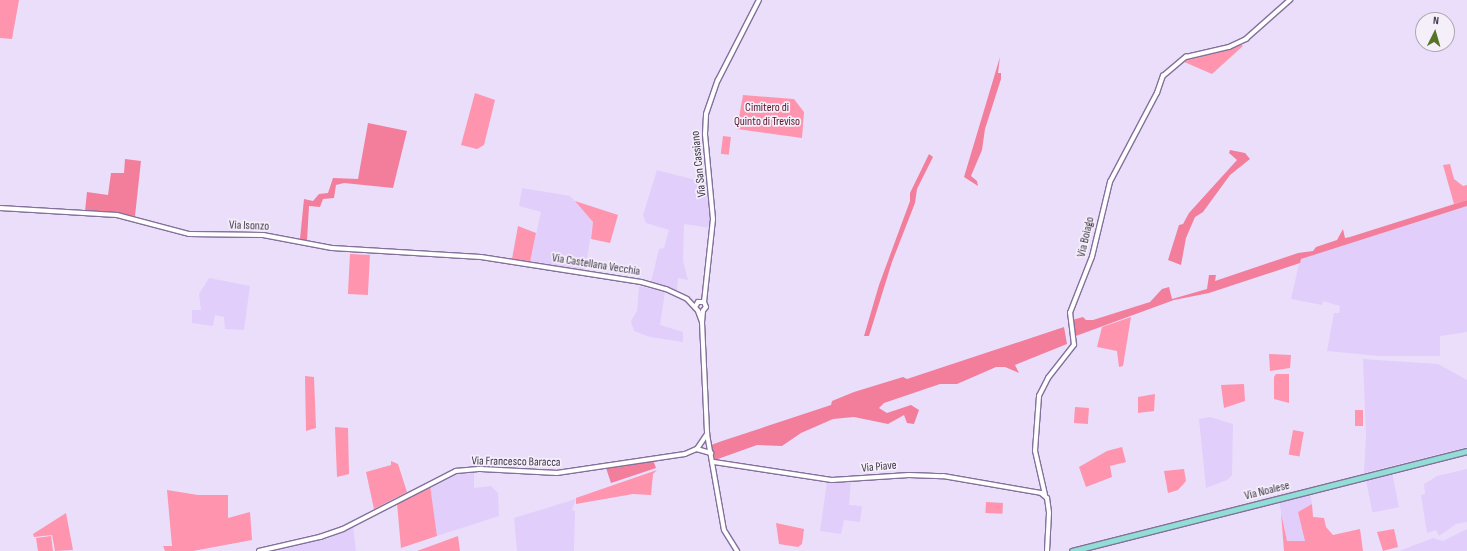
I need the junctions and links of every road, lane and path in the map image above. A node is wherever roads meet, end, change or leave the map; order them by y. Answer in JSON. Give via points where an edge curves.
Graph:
{"nodes":[{"id":1,"x":759,"y":0,"type":"edge"},
{"id":2,"x":1290,"y":0,"type":"edge"},
{"id":3,"x":0,"y":208,"type":"edge"},
{"id":4,"x":499,"y":260,"type":"joint"},
{"id":5,"x":703,"y":290,"type":"junction"},
{"id":6,"x":687,"y":299,"type":"junction"},
{"id":7,"x":698,"y":302,"type":"junction"},
{"id":8,"x":704,"y":302,"type":"junction"},
{"id":9,"x":695,"y":307,"type":"junction"},
{"id":10,"x":698,"y":311,"type":"junction"},
{"id":11,"x":704,"y":311,"type":"junction"},
{"id":12,"x":702,"y":322,"type":"junction"},
{"id":13,"x":707,"y":434,"type":"junction"},
{"id":14,"x":709,"y":446,"type":"junction"},
{"id":15,"x":702,"y":447,"type":"junction"},
{"id":16,"x":1467,"y":451,"type":"edge"},
{"id":17,"x":711,"y":453,"type":"junction"},
{"id":18,"x":714,"y":462,"type":"junction"},
{"id":19,"x":1045,"y":495,"type":"junction"},
{"id":20,"x":1048,"y":550,"type":"edge"},
{"id":21,"x":259,"y":551,"type":"edge"},
{"id":22,"x":737,"y":551,"type":"edge"},
{"id":23,"x":1072,"y":551,"type":"edge"}],
"edges":[{"from":1,"to":5,"type":"main road","name":"Via San Cassiano","via":[[718,80],[706,114],[705,134],[713,219]]},
{"from":2,"to":19,"type":"street","name":"Via Boiago","via":[[1246,39],[1229,47],[1186,57],[1163,76],[1157,93],[1110,182],[1092,257],[1070,313],[1074,345],[1048,378],[1039,396],[1035,451]]},
{"from":3,"to":4,"type":"main road","name":"Via Isonzo","via":[[117,215],[189,234],[263,235],[332,248]]},
{"from":4,"to":6,"type":"main road","name":"Via Castellana Vecchia","via":[[645,282]]},
{"from":5,"to":7,"type":"main road","name":"Via San Cassiano"},
{"from":5,"to":8,"type":"main road","name":"Via San Cassiano"},
{"from":6,"to":7,"type":"main road","name":"Via Castellana Vecchia"},
{"from":6,"to":9,"type":"main road","name":"Via Castellana Vecchia"},
{"from":7,"to":8,"type":"main road"},
{"from":7,"to":9,"type":"main road"},
{"from":8,"to":11,"type":"main road"},
{"from":9,"to":10,"type":"main road"},
{"from":10,"to":11,"type":"main road"},
{"from":10,"to":12,"type":"main road"},
{"from":11,"to":12,"type":"main road"},
{"from":12,"to":13,"type":"main road"},
{"from":13,"to":14,"type":"main road"},
{"from":13,"to":15,"type":"street","name":"Via Francesco Baracca"},
{"from":14,"to":15,"type":"street","name":"Via Francesco Baracca"},
{"from":14,"to":17,"type":"main road"},
{"from":15,"to":17,"type":"street"},
{"from":15,"to":21,"type":"street","name":"Via Francesco Baracca","via":[[685,454],[569,472],[543,474],[481,469],[456,471],[343,529],[320,538]]},
{"from":16,"to":23,"type":"main road","name":"Via Noalese"},
{"from":17,"to":18,"type":"main road"},
{"from":18,"to":19,"type":"main road","name":"Via Piave","via":[[832,480],[909,474],[943,476]]},
{"from":18,"to":22,"type":"main road","via":[[725,532]]},
{"from":19,"to":20,"type":"main road","name":"Via Boiago","via":[[1050,519]]}]}
